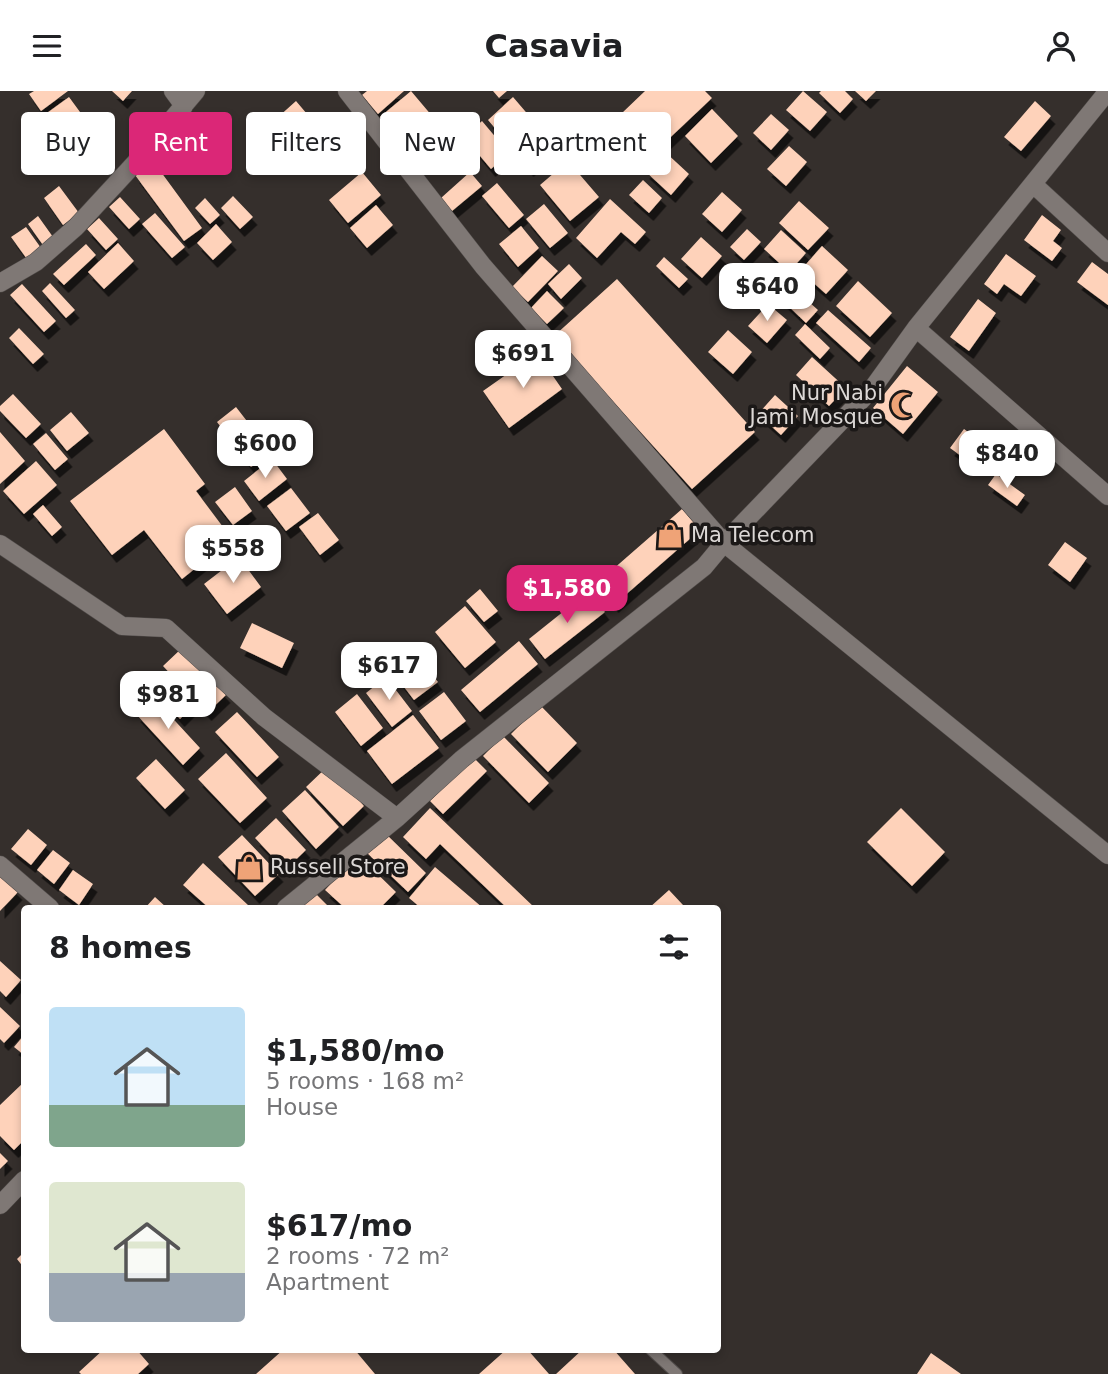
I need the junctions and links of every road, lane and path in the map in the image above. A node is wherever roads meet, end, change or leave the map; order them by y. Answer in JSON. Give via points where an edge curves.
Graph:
{"nodes":[{"id":1,"x":173,"y":91,"type":"edge"},
{"id":2,"x":196,"y":91,"type":"edge"},
{"id":3,"x":347,"y":91,"type":"edge"},
{"id":4,"x":1108,"y":91,"type":"edge"},
{"id":5,"x":184,"y":106,"type":"junction"},
{"id":6,"x":1033,"y":184,"type":"junction"},
{"id":7,"x":1108,"y":253,"type":"edge"},
{"id":8,"x":1,"y":280,"type":"edge"},
{"id":9,"x":916,"y":328,"type":"junction"},
{"id":10,"x":1108,"y":496,"type":"edge"},
{"id":11,"x":724,"y":543,"type":"junction"},
{"id":12,"x":0,"y":544,"type":"edge"},
{"id":13,"x":397,"y":818,"type":"junction"},
{"id":14,"x":1108,"y":856,"type":"edge"},
{"id":15,"x":0,"y":865,"type":"edge"},
{"id":16,"x":47,"y":905,"type":"edge"},
{"id":17,"x":290,"y":905,"type":"edge"},
{"id":18,"x":21,"y":1182,"type":"edge"},
{"id":19,"x":0,"y":1205,"type":"edge"},
{"id":20,"x":654,"y":1353,"type":"edge"},
{"id":21,"x":677,"y":1374,"type":"edge"}],
"edges":[{"from":1,"to":5,"type":"street"},
{"from":2,"to":5,"type":"street"},
{"from":3,"to":11,"type":"street","via":[[483,266]]},
{"from":4,"to":6,"type":"street"},
{"from":5,"to":8,"type":"street","via":[[76,227],[36,262]]},
{"from":6,"to":7,"type":"street"},
{"from":6,"to":9,"type":"street"},
{"from":9,"to":10,"type":"street"},
{"from":9,"to":11,"type":"street","via":[[872,389]]},
{"from":11,"to":13,"type":"street","via":[[704,567],[462,759]]},
{"from":11,"to":14,"type":"street"},
{"from":12,"to":13,"type":"street","via":[[122,626],[166,628],[264,717]]},
{"from":13,"to":17,"type":"street"},
{"from":15,"to":16,"type":"street"},
{"from":18,"to":19,"type":"street"},
{"from":20,"to":21,"type":"lane"}]}
